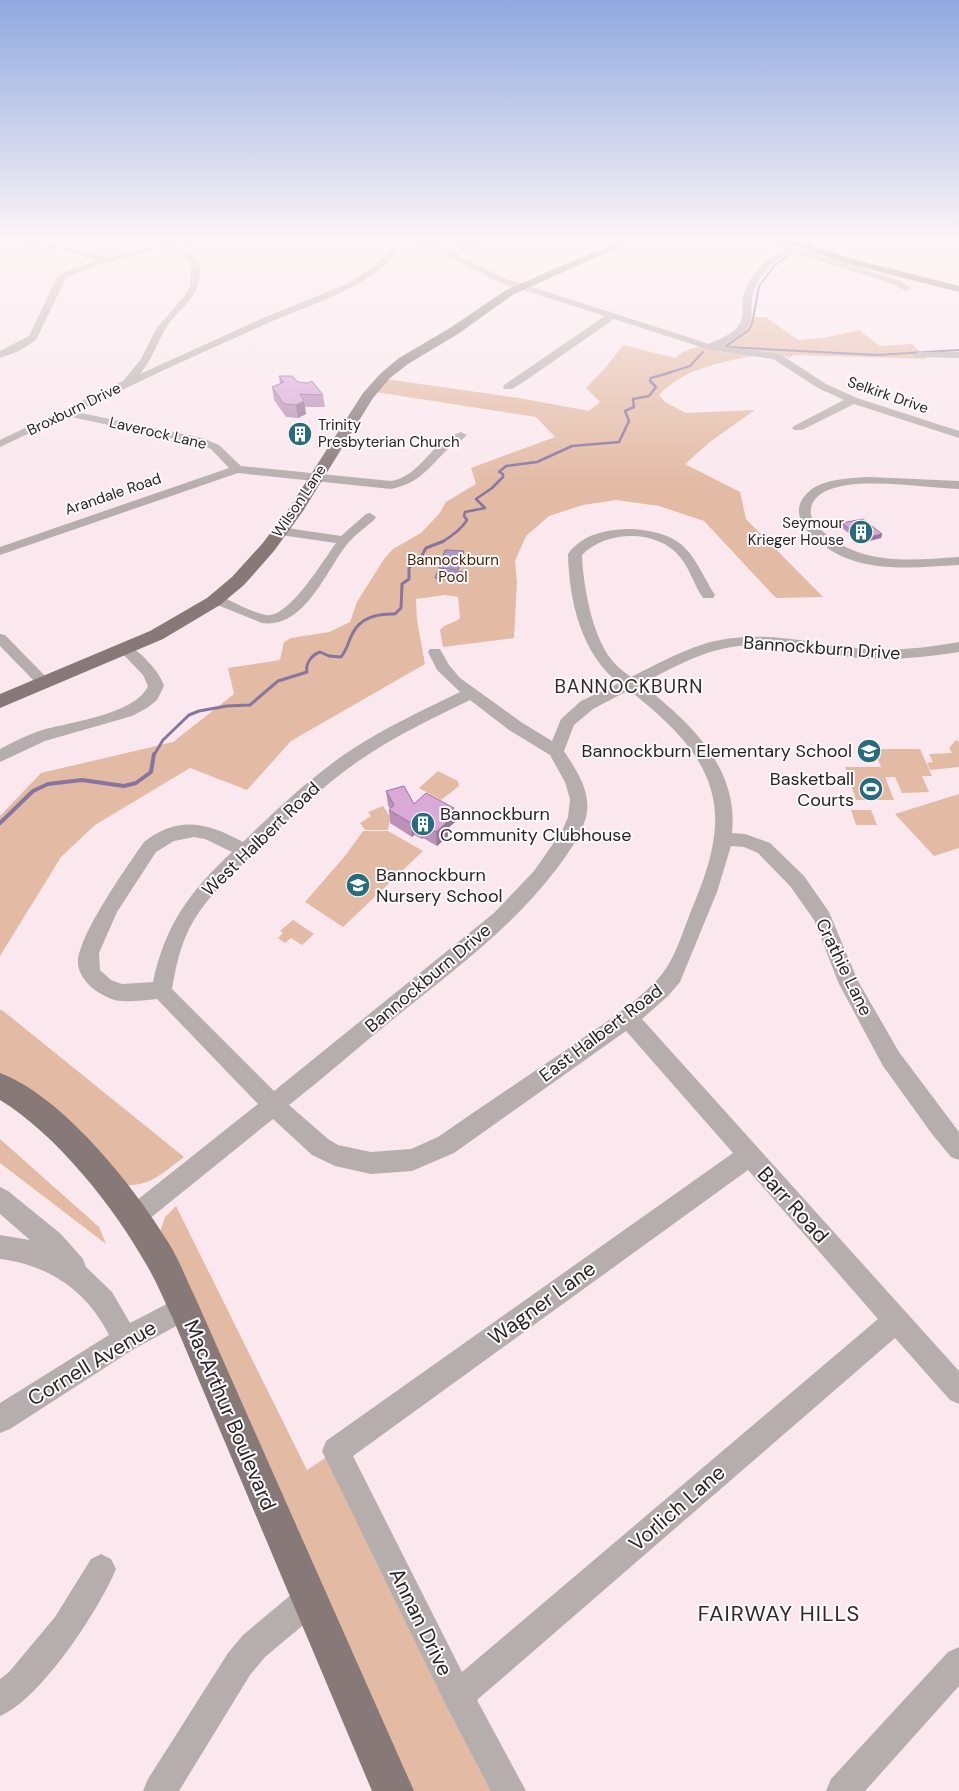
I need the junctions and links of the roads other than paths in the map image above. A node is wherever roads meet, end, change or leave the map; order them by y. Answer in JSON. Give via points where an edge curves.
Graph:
{"nodes":[{"id":1,"x":41,"y":322,"type":"edge"},
{"id":2,"x":167,"y":322,"type":"edge"},
{"id":3,"x":263,"y":322,"type":"edge"},
{"id":4,"x":467,"y":322,"type":"edge"},
{"id":5,"x":603,"y":322,"type":"edge"},
{"id":6,"x":630,"y":322,"type":"edge"},
{"id":7,"x":744,"y":322,"type":"edge"},
{"id":8,"x":710,"y":347,"type":"junction"},
{"id":9,"x":0,"y":355,"type":"edge"},
{"id":10,"x":918,"y":355,"type":"dead end"},
{"id":11,"x":959,"y":355,"type":"edge"},
{"id":12,"x":146,"y":360,"type":"junction"},
{"id":13,"x":170,"y":364,"type":"junction"},
{"id":14,"x":127,"y":383,"type":"junction"},
{"id":15,"x":508,"y":387,"type":"dead end"},
{"id":16,"x":853,"y":400,"type":"junction"},
{"id":17,"x":66,"y":413,"type":"junction"},
{"id":18,"x":798,"y":428,"type":"dead end"},
{"id":19,"x":461,"y":435,"type":"dead end"},
{"id":20,"x":959,"y":435,"type":"edge"},
{"id":21,"x":0,"y":444,"type":"edge"},
{"id":22,"x":237,"y":469,"type":"junction"},
{"id":23,"x":315,"y":478,"type":"junction"},
{"id":24,"x":959,"y":485,"type":"edge"},
{"id":25,"x":370,"y":517,"type":"dead end"},
{"id":26,"x":280,"y":531,"type":"junction"},
{"id":27,"x":344,"y":540,"type":"junction"},
{"id":28,"x":0,"y":551,"type":"edge"},
{"id":29,"x":959,"y":561,"type":"edge"},
{"id":30,"x":708,"y":595,"type":"dead end"},
{"id":31,"x":215,"y":599,"type":"junction"},
{"id":32,"x":0,"y":638,"type":"edge"},
{"id":33,"x":959,"y":647,"type":"edge"},
{"id":34,"x":125,"y":649,"type":"junction"},
{"id":35,"x":435,"y":652,"type":"dead end"},
{"id":36,"x":44,"y":683,"type":"junction"},
{"id":37,"x":631,"y":683,"type":"junction"},
{"id":38,"x":471,"y":693,"type":"junction"},
{"id":39,"x":0,"y":702,"type":"edge"},
{"id":40,"x":556,"y":750,"type":"junction"},
{"id":41,"x":0,"y":756,"type":"edge"},
{"id":42,"x":724,"y":839,"type":"junction"},
{"id":43,"x":245,"y":851,"type":"junction"},
{"id":44,"x":162,"y":990,"type":"junction"},
{"id":45,"x":628,"y":1018,"type":"junction"},
{"id":46,"x":0,"y":1085,"type":"edge"},
{"id":47,"x":274,"y":1106,"type":"junction"},
{"id":48,"x":959,"y":1149,"type":"edge"},
{"id":49,"x":749,"y":1155,"type":"junction"},
{"id":50,"x":0,"y":1199,"type":"edge"},
{"id":51,"x":135,"y":1216,"type":"junction"},
{"id":52,"x":0,"y":1247,"type":"edge"},
{"id":53,"x":100,"y":1296,"type":"junction"},
{"id":54,"x":184,"y":1308,"type":"junction"},
{"id":55,"x":896,"y":1320,"type":"junction"},
{"id":56,"x":126,"y":1340,"type":"junction"},
{"id":57,"x":959,"y":1391,"type":"edge"},
{"id":58,"x":0,"y":1419,"type":"edge"},
{"id":59,"x":336,"y":1451,"type":"joint"},
{"id":60,"x":101,"y":1569,"type":"dead end"},
{"id":61,"x":309,"y":1600,"type":"junction"},
{"id":62,"x":959,"y":1663,"type":"edge"},
{"id":63,"x":458,"y":1696,"type":"junction"},
{"id":64,"x":0,"y":1700,"type":"edge"},
{"id":65,"x":160,"y":1791,"type":"edge"},
{"id":66,"x":393,"y":1791,"type":"edge"},
{"id":67,"x":509,"y":1791,"type":"edge"},
{"id":68,"x":842,"y":1791,"type":"edge"}],
"edges":[{"from":1,"to":9,"type":"street","via":[[33,338]]},
{"from":2,"to":12,"type":"street","name":"Broxburn Drive","via":[[159,331]]},
{"from":3,"to":13,"type":"street"},
{"from":4,"to":23,"type":"main road","name":"Wilson Lane","via":[[397,365],[382,378]]},
{"from":5,"to":15,"type":"street"},
{"from":6,"to":8,"type":"street","name":"Selkirk Drive"},
{"from":7,"to":8,"type":"street","via":[[724,341]]},
{"from":8,"to":16,"type":"street","name":"Selkirk Drive","via":[[776,356],[822,386]]},
{"from":10,"to":11,"type":"street"},
{"from":12,"to":13,"type":"street"},
{"from":12,"to":14,"type":"street","name":"Broxburn Drive"},
{"from":13,"to":14,"type":"street"},
{"from":14,"to":17,"type":"street","name":"Broxburn Drive"},
{"from":16,"to":18,"type":"street"},
{"from":16,"to":20,"type":"street","name":"Selkirk Drive"},
{"from":17,"to":21,"type":"street","name":"Broxburn Drive"},
{"from":17,"to":22,"type":"street","name":"Laverock Lane","via":[[198,440],[215,447]]},
{"from":19,"to":23,"type":"street","via":[[446,444],[411,480],[401,485]]},
{"from":22,"to":23,"type":"street"},
{"from":22,"to":28,"type":"street","name":"Arandale Road"},
{"from":23,"to":26,"type":"main road","name":"Wilson Lane"},
{"from":24,"to":29,"type":"street","via":[[840,483],[814,494],[807,502],[804,514],[811,527],[826,542],[860,558],[900,563]]},
{"from":25,"to":27,"type":"street"},
{"from":26,"to":27,"type":"street"},
{"from":26,"to":31,"type":"main road","name":"Wilson Lane","via":[[249,569]]},
{"from":27,"to":31,"type":"street","via":[[312,588],[278,618],[262,619]]},
{"from":30,"to":37,"type":"street","name":"East Halbert Road","via":[[685,554],[662,539],[645,534],[601,536],[575,554],[579,590],[595,648],[606,663]]},
{"from":31,"to":34,"type":"main road","name":"Wilson Lane","via":[[192,615]]},
{"from":32,"to":36,"type":"street"},
{"from":33,"to":37,"type":"street","name":"Bannockburn Drive","via":[[890,655],[772,641],[734,642],[696,651]]},
{"from":34,"to":36,"type":"main road","name":"Wilson Lane"},
{"from":34,"to":41,"type":"street","via":[[155,678],[156,687],[151,698],[121,714],[46,734]]},
{"from":35,"to":38,"type":"street","via":[[442,667]]},
{"from":36,"to":39,"type":"main road","name":"Wilson Lane"},
{"from":37,"to":40,"type":"street","name":"Bannockburn Drive","via":[[576,714],[567,724]]},
{"from":37,"to":42,"type":"street","name":"East Halbert Road","via":[[673,716],[702,751],[720,792]]},
{"from":38,"to":40,"type":"street","via":[[526,734]]},
{"from":38,"to":43,"type":"street","name":"West Halbert Road","via":[[356,754],[312,788]]},
{"from":40,"to":47,"type":"street","name":"Bannockburn Drive","via":[[574,778],[578,814],[572,832],[543,874],[504,916]]},
{"from":42,"to":45,"type":"street","name":"East Halbert Road","via":[[714,878],[673,976]]},
{"from":42,"to":48,"type":"street","name":"Crathie Lane","via":[[745,841],[764,848],[797,881],[822,917],[849,984],[891,1058]]},
{"from":43,"to":44,"type":"street","name":"West Halbert Road","via":[[212,882],[187,915],[168,959]]},
{"from":43,"to":44,"type":"street","via":[[202,831],[170,834],[150,847],[109,908],[89,953],[91,974],[104,986],[121,993]]},
{"from":44,"to":47,"type":"street"},
{"from":45,"to":47,"type":"street","name":"East Halbert Road","via":[[446,1145],[412,1160],[372,1163],[335,1155],[320,1147]]},
{"from":45,"to":49,"type":"street","name":"Barr Road"},
{"from":46,"to":51,"type":"main road","name":"MacArthur Boulevard","via":[[60,1129]]},
{"from":47,"to":51,"type":"street","name":"Bannockburn Drive"},
{"from":49,"to":55,"type":"street","name":"Barr Road"},
{"from":49,"to":59,"type":"street","name":"Wagner Lane"},
{"from":50,"to":53,"type":"street","via":[[52,1243]]},
{"from":51,"to":54,"type":"main road","name":"MacArthur Boulevard"},
{"from":52,"to":53,"type":"street","via":[[18,1248],[63,1265]]},
{"from":53,"to":56,"type":"street"},
{"from":54,"to":56,"type":"street","name":"Cornell Avenue"},
{"from":54,"to":61,"type":"main road","name":"MacArthur Boulevard"},
{"from":55,"to":57,"type":"street","name":"Barr Road"},
{"from":55,"to":63,"type":"street","name":"Vorlich Lane"},
{"from":56,"to":58,"type":"street","name":"Cornell Avenue"},
{"from":59,"to":63,"type":"street","name":"Annan Drive"},
{"from":60,"to":64,"type":"street","via":[[66,1628],[20,1683]]},
{"from":61,"to":65,"type":"street","via":[[254,1646],[239,1664]]},
{"from":61,"to":66,"type":"main road","name":"MacArthur Boulevard"},
{"from":62,"to":68,"type":"street"},
{"from":63,"to":67,"type":"street","name":"Annan Drive"}]}
